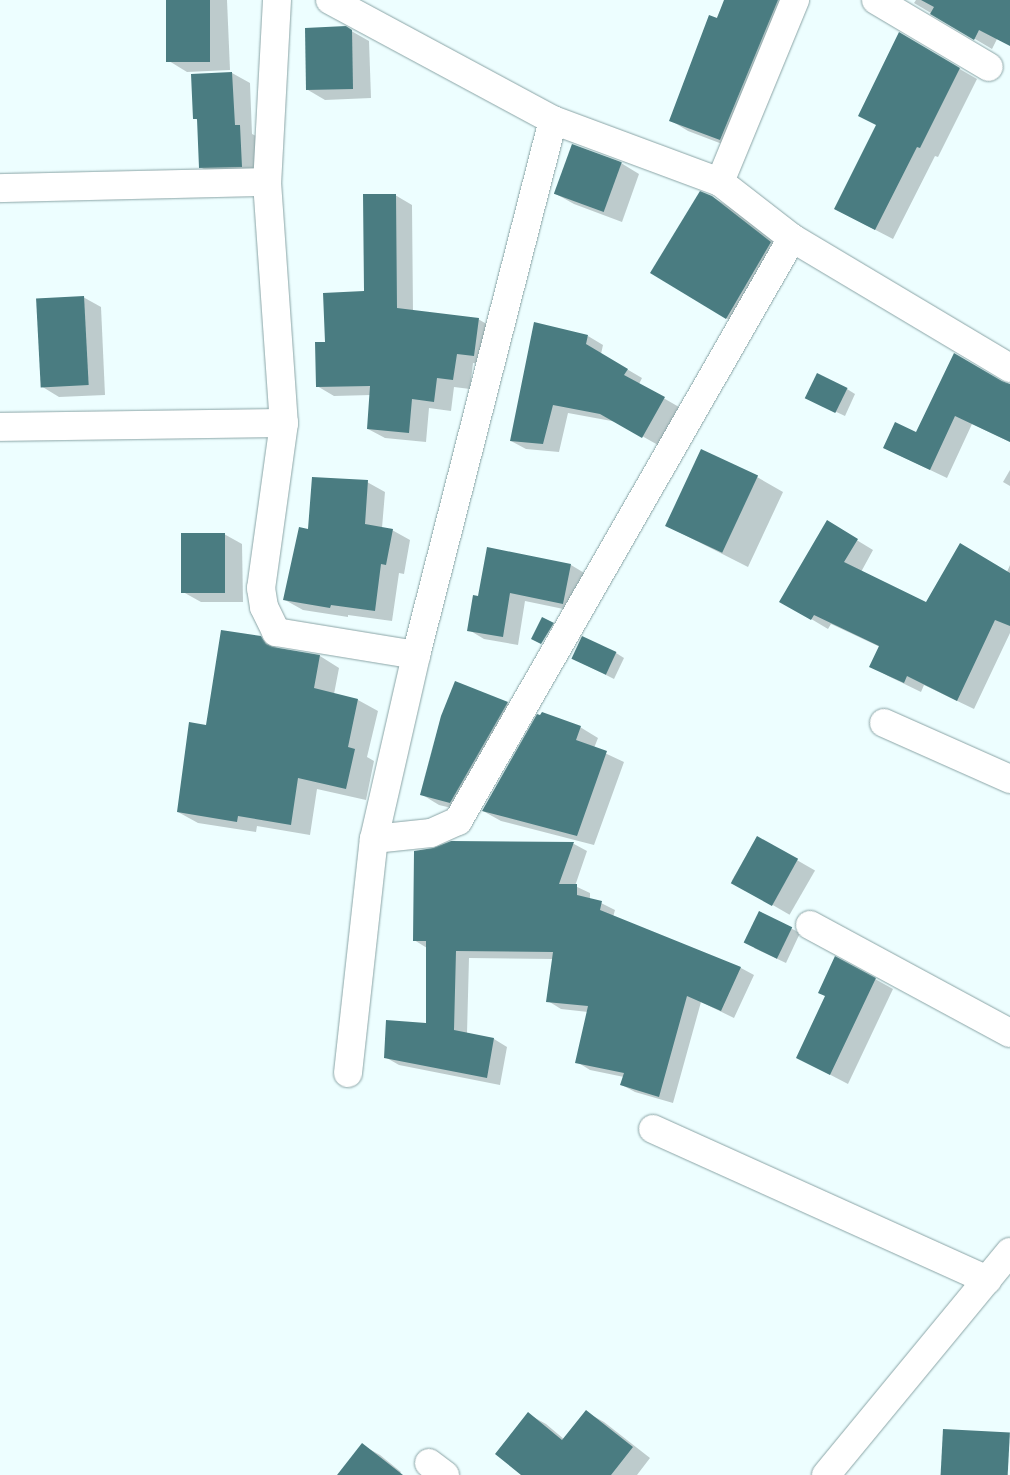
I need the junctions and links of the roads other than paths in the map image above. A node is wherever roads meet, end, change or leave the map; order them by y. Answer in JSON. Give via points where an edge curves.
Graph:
{"nodes":[{"id":1,"x":277,"y":0,"type":"edge"},
{"id":2,"x":330,"y":0,"type":"edge"},
{"id":3,"x":795,"y":0,"type":"edge"},
{"id":4,"x":876,"y":0,"type":"edge"},
{"id":5,"x":989,"y":68,"type":"dead end"},
{"id":6,"x":552,"y":120,"type":"junction"},
{"id":7,"x":267,"y":182,"type":"junction"},
{"id":8,"x":720,"y":182,"type":"junction"},
{"id":9,"x":0,"y":188,"type":"edge"},
{"id":10,"x":792,"y":238,"type":"junction"},
{"id":11,"x":1010,"y":368,"type":"edge"},
{"id":12,"x":284,"y":422,"type":"junction"},
{"id":13,"x":0,"y":427,"type":"edge"},
{"id":14,"x":416,"y":654,"type":"junction"},
{"id":15,"x":884,"y":723,"type":"dead end"},
{"id":16,"x":1010,"y":779,"type":"edge"},
{"id":17,"x":374,"y":840,"type":"junction"},
{"id":18,"x":810,"y":925,"type":"dead end"},
{"id":19,"x":1010,"y":1033,"type":"edge"},
{"id":20,"x":348,"y":1073,"type":"dead end"},
{"id":21,"x":653,"y":1129,"type":"dead end"},
{"id":22,"x":1010,"y":1252,"type":"edge"},
{"id":23,"x":988,"y":1280,"type":"junction"},
{"id":24,"x":826,"y":1475,"type":"edge"}],
"edges":[{"from":1,"to":7,"type":"street"},
{"from":2,"to":6,"type":"street"},
{"from":3,"to":8,"type":"street"},
{"from":4,"to":5,"type":"street"},
{"from":6,"to":8,"type":"street"},
{"from":6,"to":14,"type":"street"},
{"from":7,"to":9,"type":"street"},
{"from":7,"to":12,"type":"street"},
{"from":8,"to":10,"type":"street"},
{"from":10,"to":11,"type":"street"},
{"from":10,"to":17,"type":"street","via":[[458,821],[431,833]]},
{"from":12,"to":13,"type":"street"},
{"from":12,"to":14,"type":"street","via":[[261,588],[272,626],[276,632]]},
{"from":14,"to":17,"type":"street"},
{"from":15,"to":16,"type":"street"},
{"from":17,"to":20,"type":"street"},
{"from":18,"to":19,"type":"street"},
{"from":21,"to":23,"type":"street"},
{"from":22,"to":23,"type":"street"},
{"from":23,"to":24,"type":"street"}]}
